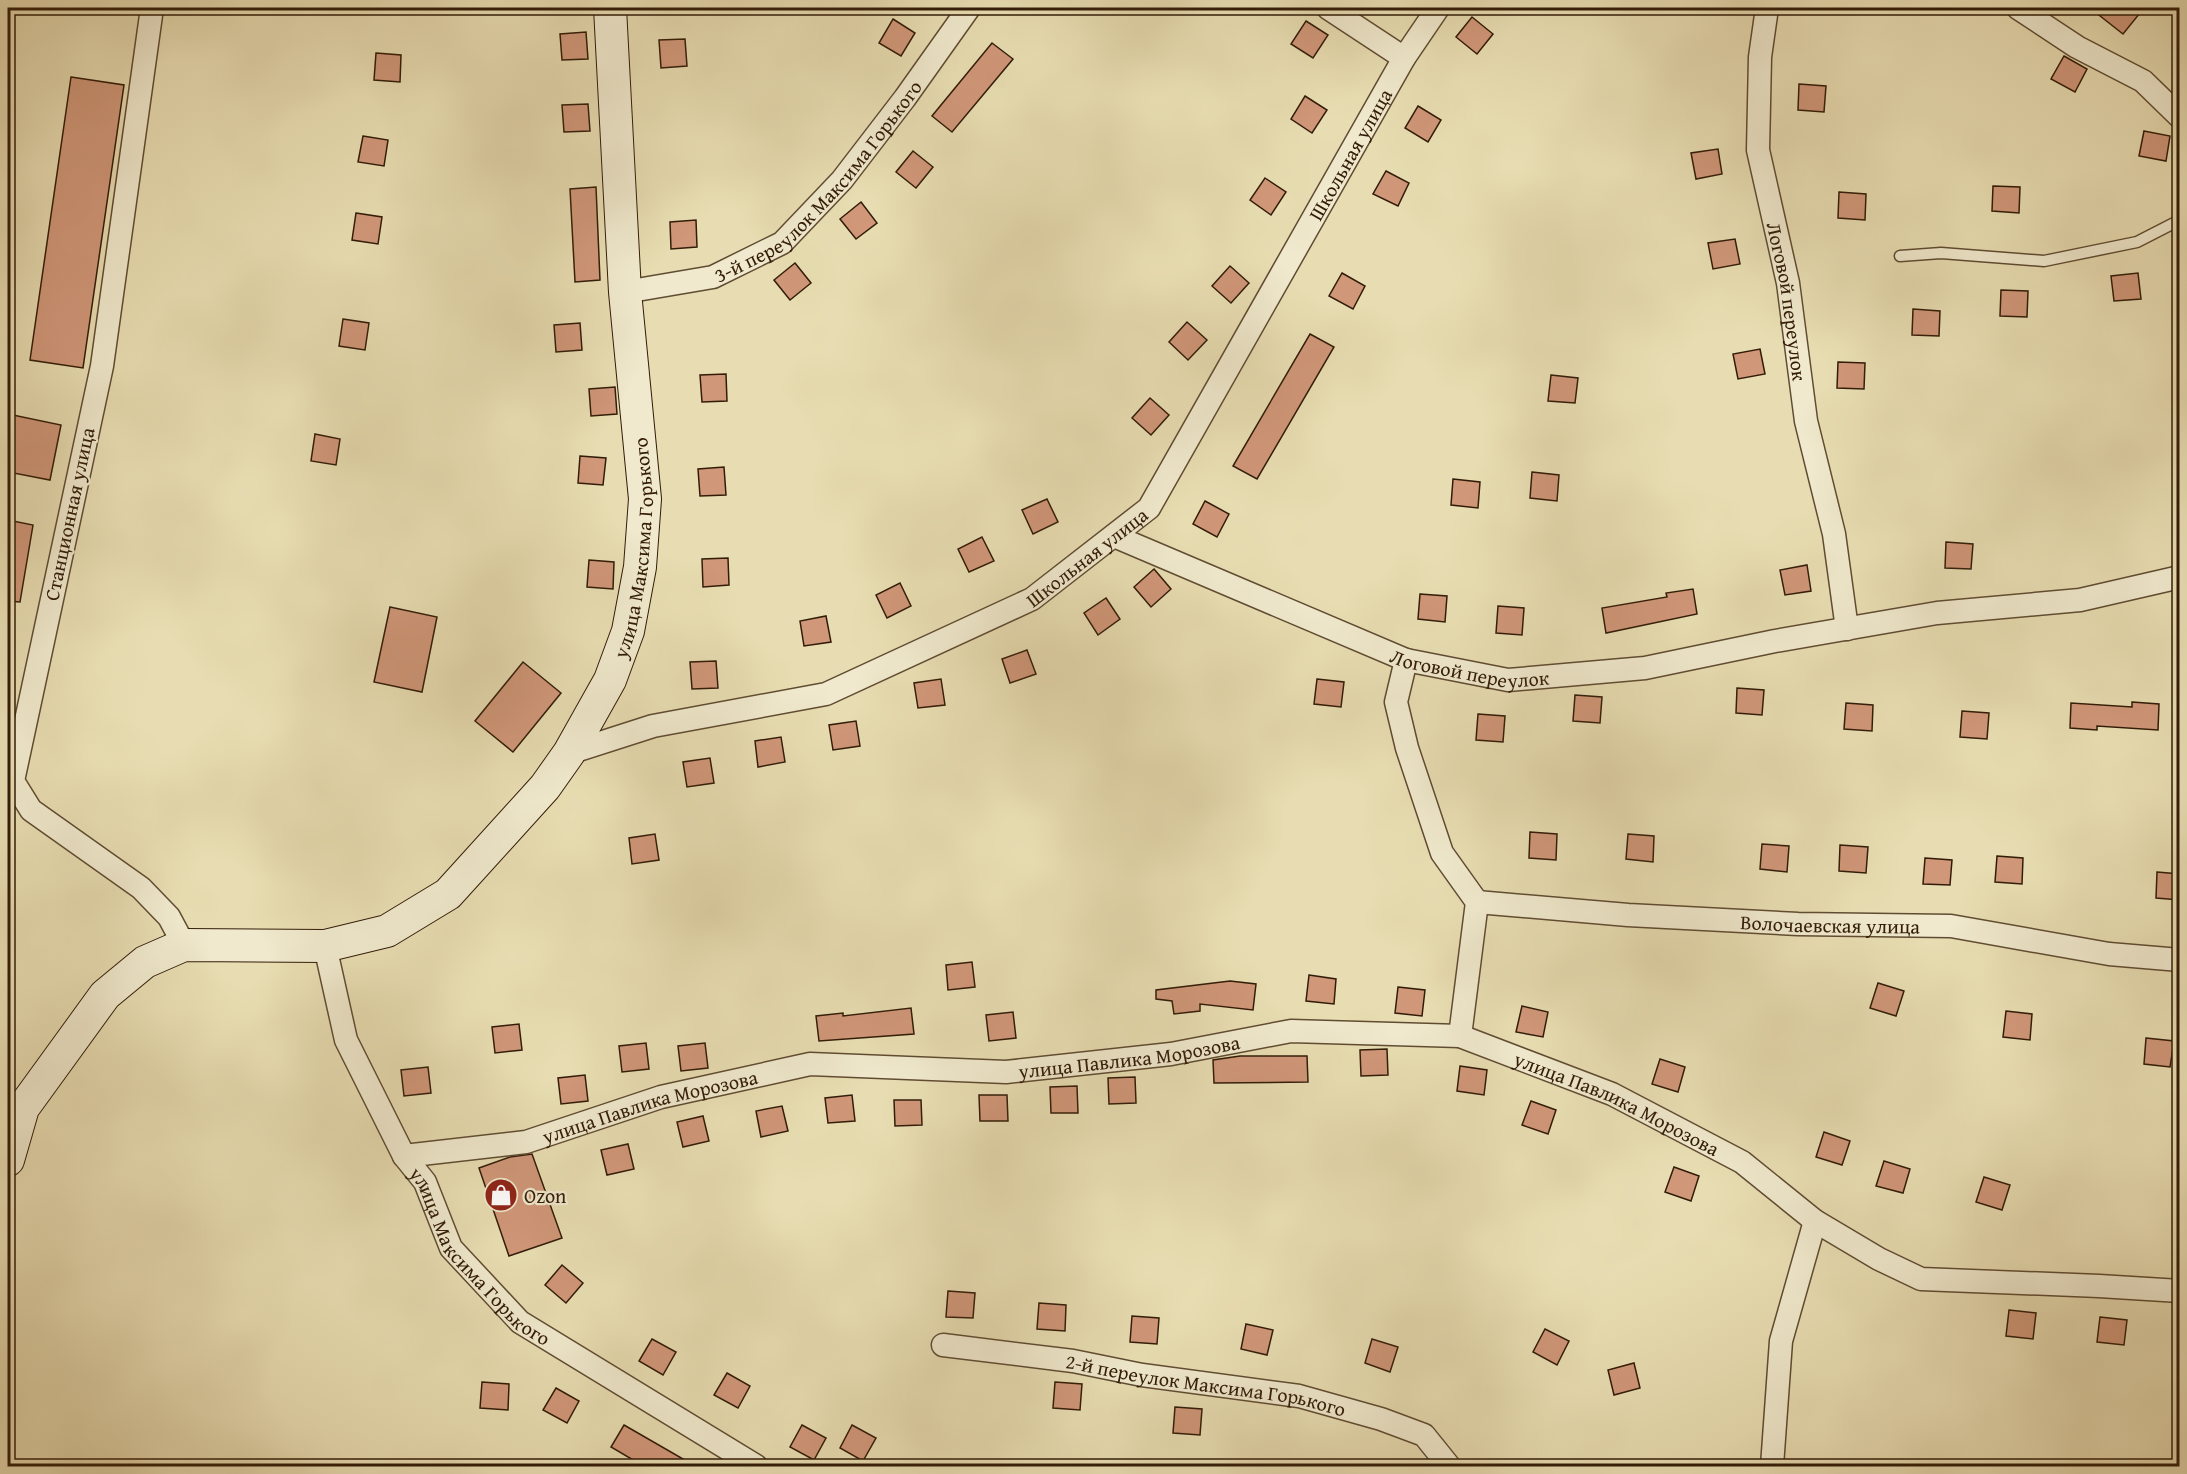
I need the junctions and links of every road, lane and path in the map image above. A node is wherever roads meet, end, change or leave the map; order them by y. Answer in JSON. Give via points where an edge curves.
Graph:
{"nodes":[{"id":1,"x":152,"y":8,"type":"edge"},
{"id":2,"x":610,"y":8,"type":"edge"},
{"id":3,"x":969,"y":8,"type":"edge"},
{"id":4,"x":1328,"y":8,"type":"edge"},
{"id":5,"x":1438,"y":8,"type":"edge"},
{"id":6,"x":1767,"y":8,"type":"edge"},
{"id":7,"x":2018,"y":8,"type":"edge"},
{"id":8,"x":1404,"y":58,"type":"junction"},
{"id":9,"x":2180,"y":117,"type":"edge"},
{"id":10,"x":2180,"y":220,"type":"edge"},
{"id":11,"x":1900,"y":256,"type":"dead end"},
{"id":12,"x":626,"y":292,"type":"junction"},
{"id":13,"x":1114,"y":536,"type":"junction"},
{"id":14,"x":2180,"y":577,"type":"edge"},
{"id":15,"x":1847,"y":629,"type":"junction"},
{"id":16,"x":1406,"y":660,"type":"junction"},
{"id":17,"x":568,"y":753,"type":"junction"},
{"id":18,"x":1478,"y":902,"type":"junction"},
{"id":19,"x":184,"y":945,"type":"junction"},
{"id":20,"x":325,"y":946,"type":"junction"},
{"id":21,"x":2180,"y":960,"type":"edge"},
{"id":22,"x":1460,"y":1036,"type":"junction"},
{"id":23,"x":404,"y":1156,"type":"junction"},
{"id":24,"x":8,"y":1160,"type":"edge"},
{"id":25,"x":1815,"y":1221,"type":"junction"},
{"id":26,"x":2180,"y":1292,"type":"edge"},
{"id":27,"x":943,"y":1345,"type":"dead end"},
{"id":28,"x":756,"y":1467,"type":"edge"},
{"id":29,"x":1449,"y":1467,"type":"edge"},
{"id":30,"x":1772,"y":1467,"type":"edge"}],
"edges":[{"from":1,"to":19,"type":"street","name":"Станционная улица","via":[[102,366],[13,781],[31,810],[141,888],[169,917]]},
{"from":2,"to":12,"type":"street","name":"улица Максима Горького"},
{"from":3,"to":12,"type":"street","name":"3-й переулок Максима Горького","via":[[842,180],[782,243],[713,277]]},
{"from":4,"to":8,"type":"street"},
{"from":5,"to":8,"type":"street","name":"Школьная улица"},
{"from":6,"to":15,"type":"street","name":"Логовой переулок","via":[[1760,57],[1758,150],[1788,283],[1806,421],[1834,534]]},
{"from":7,"to":9,"type":"street","via":[[2077,47],[2143,81]]},
{"from":8,"to":13,"type":"street","name":"Школьная улица","via":[[1149,508]]},
{"from":10,"to":11,"type":"lane","via":[[2137,242],[2044,261],[1941,253]]},
{"from":12,"to":17,"type":"street","name":"улица Максима Горького","via":[[645,499],[640,567],[628,631],[610,680]]},
{"from":13,"to":16,"type":"street","name":"Логовой переулок"},
{"from":13,"to":17,"type":"street","name":"Школьная улица","via":[[1032,599],[825,694],[653,726]]},
{"from":14,"to":15,"type":"street","name":"Логовой переулок","via":[[2080,600],[1937,613]]},
{"from":15,"to":16,"type":"street","name":"Логовой переулок","via":[[1645,668],[1508,680]]},
{"from":16,"to":18,"type":"street","via":[[1396,702],[1407,748],[1442,853]]},
{"from":17,"to":20,"type":"street","name":"улица Максима Горького","via":[[545,787],[448,894],[387,931]]},
{"from":18,"to":21,"type":"street","name":"Волочаевская улица","via":[[1798,924],[1951,926],[2109,954]]},
{"from":18,"to":22,"type":"street"},
{"from":19,"to":20,"type":"street","name":"улица Максима Горького"},
{"from":19,"to":24,"type":"street","name":"улица Максима Горького","via":[[145,962],[105,995],[23,1108]]},
{"from":20,"to":23,"type":"street","name":"улица Максима Горького","via":[[346,1040]]},
{"from":22,"to":23,"type":"street","name":"улица Павлика Морозова","via":[[1291,1031],[1171,1054],[1006,1072],[810,1064],[661,1097],[526,1142]]},
{"from":22,"to":25,"type":"street","name":"улица Павлика Морозова","via":[[1612,1094],[1742,1162]]},
{"from":23,"to":28,"type":"street","name":"улица Максима Горького","via":[[425,1182],[451,1248],[520,1322]]},
{"from":25,"to":26,"type":"street","name":"улица Павлика Морозова","via":[[1921,1280]]},
{"from":25,"to":30,"type":"street","via":[[1781,1341]]},
{"from":27,"to":29,"type":"street","name":"2-й переулок Максима Горького","via":[[1299,1396],[1424,1435]]}]}
